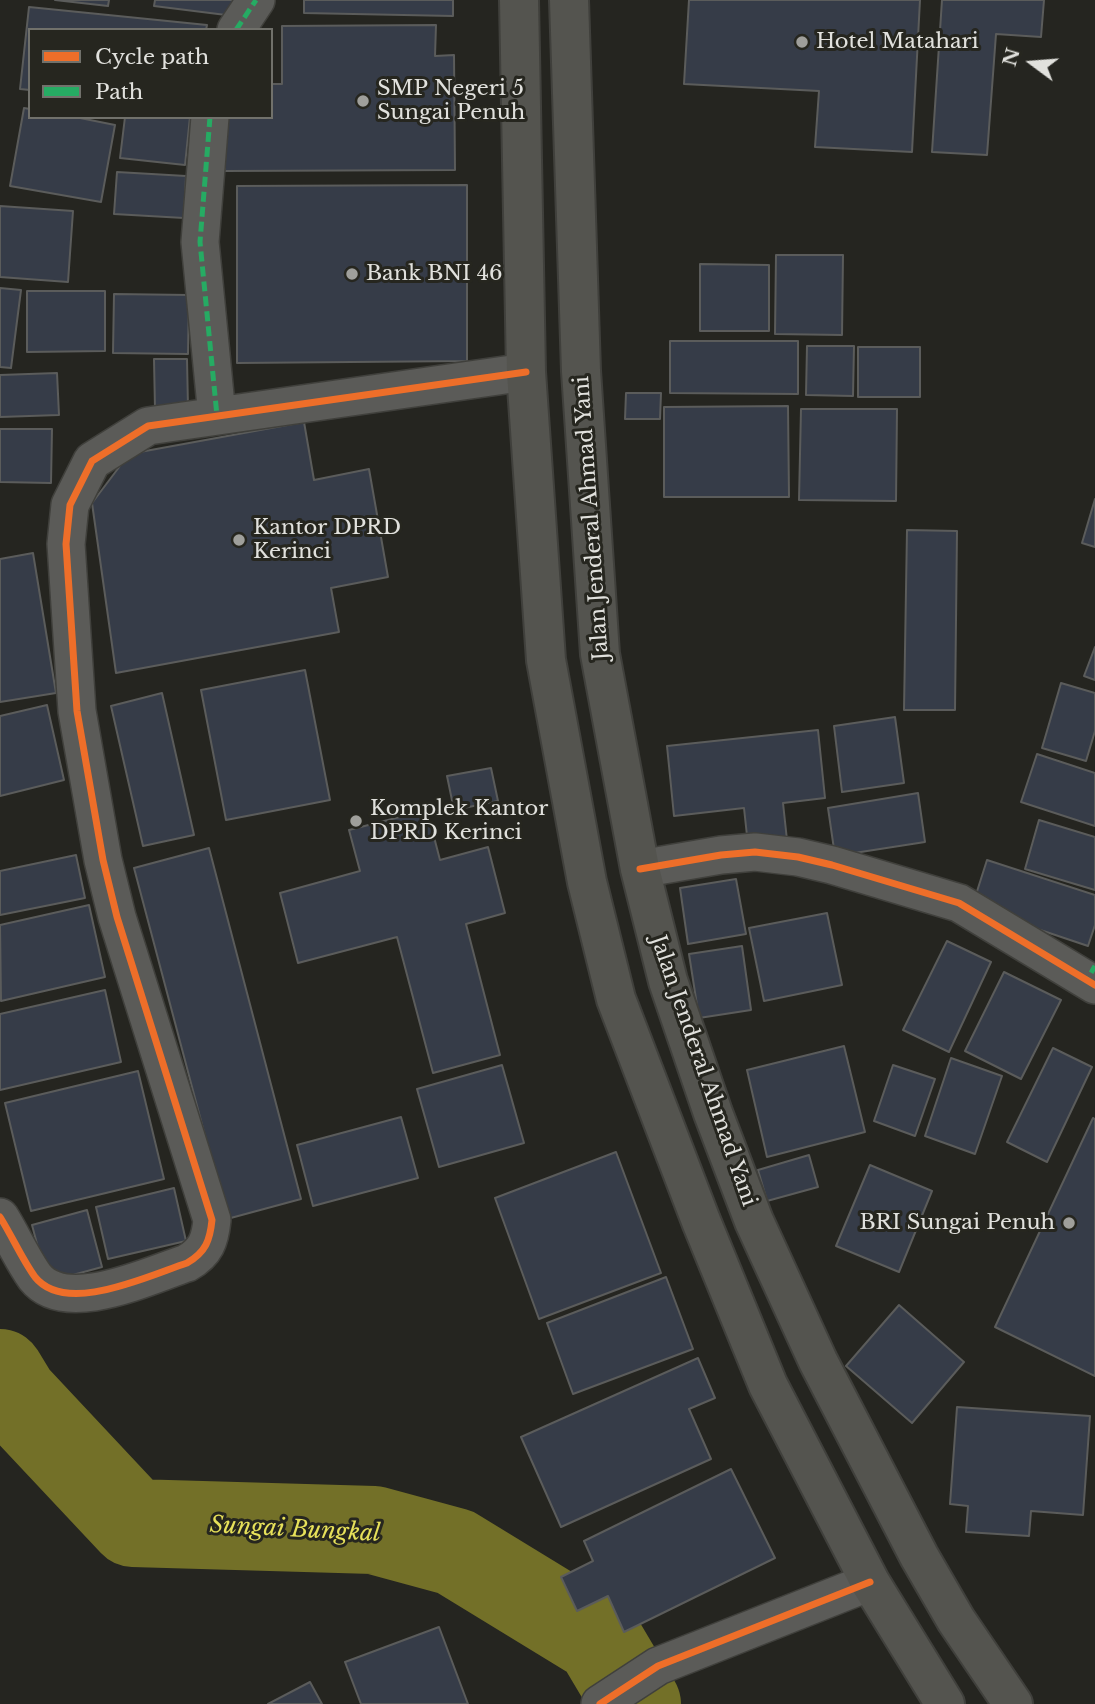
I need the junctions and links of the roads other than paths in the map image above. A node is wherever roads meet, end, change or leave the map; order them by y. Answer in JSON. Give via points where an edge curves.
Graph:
{"nodes":[{"id":1,"x":256,"y":0,"type":"edge"},
{"id":2,"x":519,"y":0,"type":"edge"},
{"id":3,"x":569,"y":0,"type":"edge"},
{"id":4,"x":237,"y":28,"type":"edge"},
{"id":5,"x":210,"y":119,"type":"edge"},
{"id":6,"x":526,"y":372,"type":"junction"},
{"id":7,"x":217,"y":416,"type":"junction"},
{"id":8,"x":600,"y":654,"type":"junction"},
{"id":9,"x":546,"y":660,"type":"junction"},
{"id":10,"x":640,"y":869,"type":"junction"},
{"id":11,"x":1092,"y":977,"type":"edge"},
{"id":12,"x":0,"y":1217,"type":"edge"},
{"id":13,"x":870,"y":1581,"type":"junction"},
{"id":14,"x":601,"y":1703,"type":"edge"},
{"id":15,"x":945,"y":1704,"type":"edge"},
{"id":16,"x":1013,"y":1704,"type":"edge"}],
"edges":[{"from":1,"to":4,"type":"street"},
{"from":2,"to":6,"type":"main road"},
{"from":3,"to":8,"type":"main road","name":"Jalan Jenderal Ahmad Yani","via":[[580,371]]},
{"from":5,"to":7,"type":"street","via":[[200,243]]},
{"from":6,"to":7,"type":"street"},
{"from":6,"to":9,"type":"main road"},
{"from":7,"to":12,"type":"street","via":[[148,426],[92,461],[70,505],[66,544],[77,711],[103,860],[212,1220],[211,1234],[207,1247],[187,1263],[100,1291],[61,1293],[37,1279]]},
{"from":8,"to":9,"type":"main road"},
{"from":8,"to":10,"type":"main road","name":"Jalan Jenderal Ahmad Yani"},
{"from":9,"to":13,"type":"main road","via":[[587,882],[616,999],[768,1385]]},
{"from":10,"to":11,"type":"street","via":[[755,852],[832,865],[959,903]]},
{"from":10,"to":16,"type":"main road","name":"Jalan Jenderal Ahmad Yani","via":[[668,981],[754,1221],[818,1361],[919,1556]]},
{"from":13,"to":14,"type":"street","via":[[658,1666]]},
{"from":13,"to":15,"type":"main road"}]}
